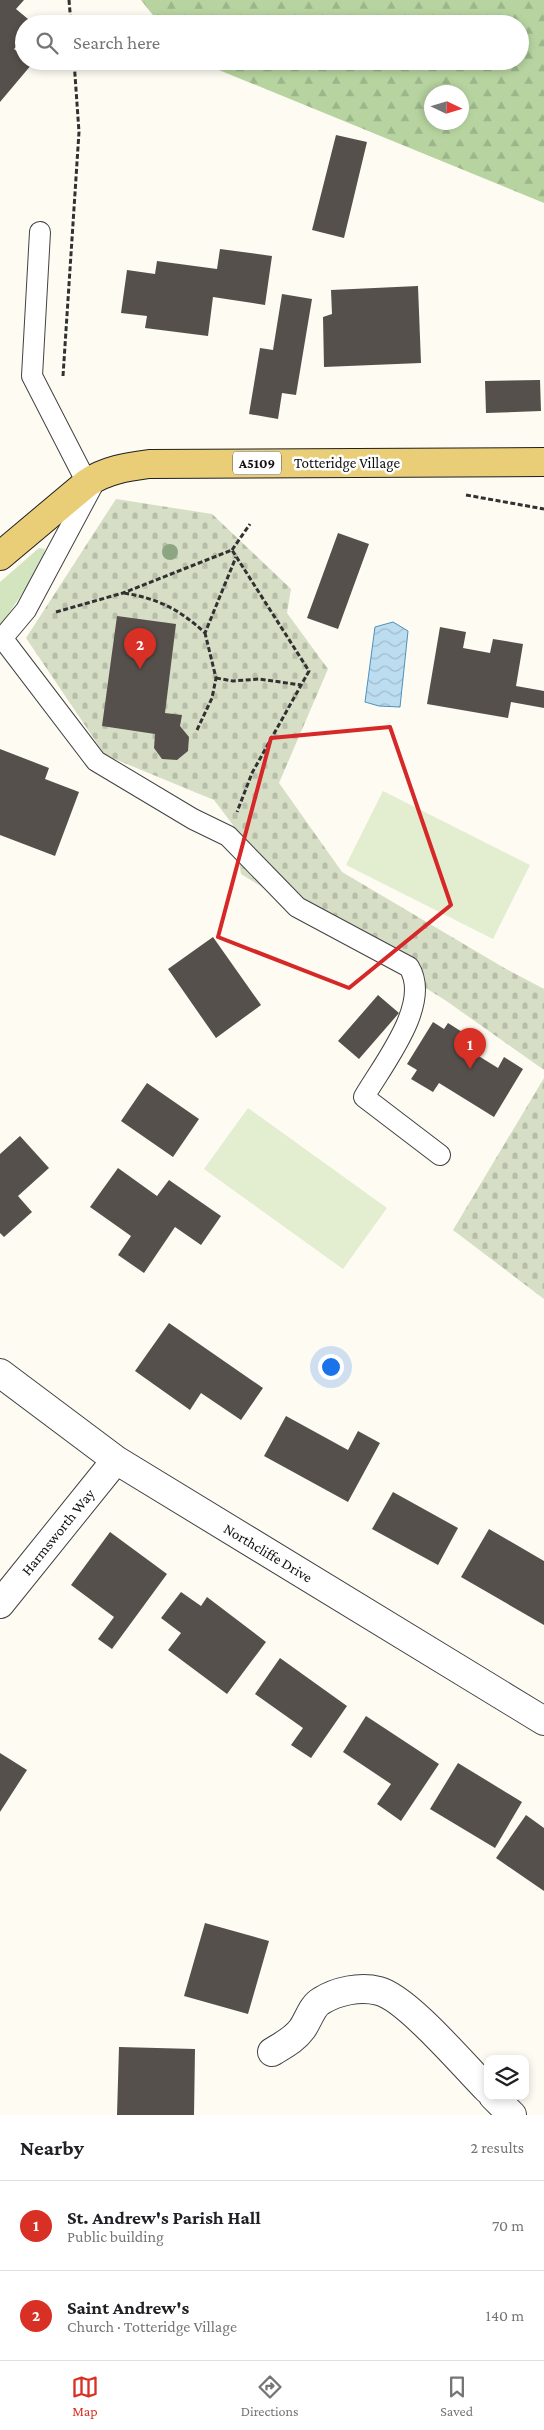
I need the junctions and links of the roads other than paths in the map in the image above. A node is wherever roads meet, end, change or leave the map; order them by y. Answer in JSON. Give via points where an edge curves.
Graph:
{"nodes":[{"id":1,"x":40,"y":232,"type":"dead end"},
{"id":2,"x":544,"y":462,"type":"edge"},
{"id":3,"x":93,"y":479,"type":"junction"},
{"id":4,"x":0,"y":556,"type":"edge"},
{"id":5,"x":1,"y":640,"type":"edge"},
{"id":6,"x":440,"y":1155,"type":"dead end"},
{"id":7,"x":0,"y":1373,"type":"edge"},
{"id":8,"x":116,"y":1460,"type":"junction"},
{"id":9,"x":0,"y":1604,"type":"edge"},
{"id":10,"x":544,"y":1720,"type":"edge"},
{"id":11,"x":272,"y":2052,"type":"dead end"},
{"id":12,"x":484,"y":2086,"type":"edge"},
{"id":13,"x":498,"y":2100,"type":"edge"},
{"id":14,"x":512,"y":2115,"type":"edge"}],
"edges":[{"from":1,"to":3,"type":"lane","via":[[32,376]]},
{"from":2,"to":3,"type":"main road","name":"Totteridge Village","number":"A5109","via":[[149,464],[121,468]]},
{"from":3,"to":4,"type":"main road","name":"Totteridge Village","number":"A5109"},
{"from":3,"to":5,"type":"lane","via":[[26,610]]},
{"from":5,"to":6,"type":"lane","via":[[96,761],[193,819],[228,836],[297,906],[409,967],[417,986],[411,1015],[364,1097]]},
{"from":7,"to":8,"type":"street","name":"Northcliffe Drive"},
{"from":8,"to":9,"type":"street","name":"Harmsworth Way"},
{"from":8,"to":10,"type":"street","name":"Northcliffe Drive"},
{"from":11,"to":12,"type":"street","via":[[301,2030],[318,2002],[336,1992],[379,1991],[402,2001]]},
{"from":13,"to":14,"type":"street"}]}
